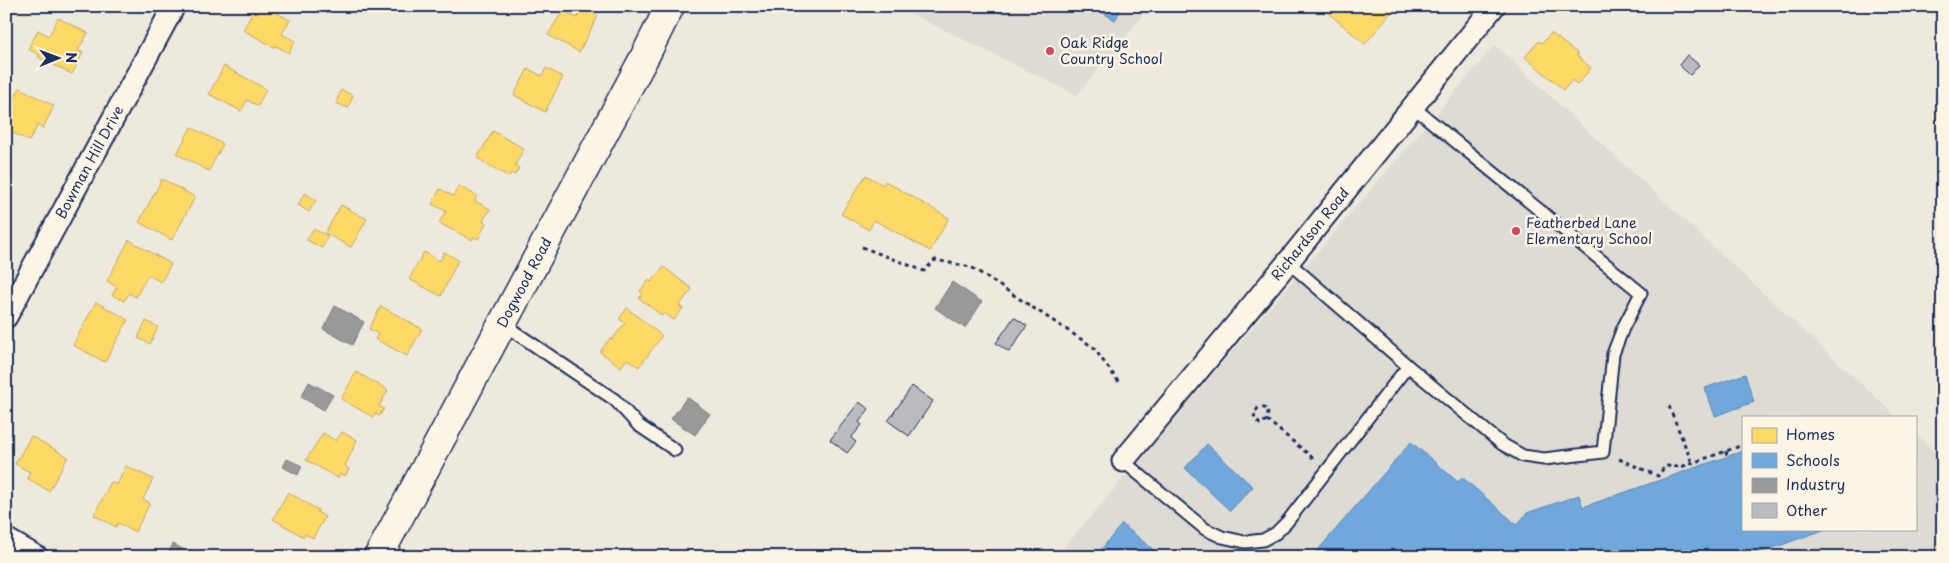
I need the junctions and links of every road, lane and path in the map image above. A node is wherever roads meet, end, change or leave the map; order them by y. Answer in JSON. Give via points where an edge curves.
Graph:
{"nodes":[{"id":1,"x":174,"y":6,"type":"edge"},
{"id":2,"x":670,"y":6,"type":"edge"},
{"id":3,"x":1494,"y":6,"type":"edge"},
{"id":4,"x":1412,"y":106,"type":"junction"},
{"id":5,"x":862,"y":247,"type":"dead end"},
{"id":6,"x":1288,"y":262,"type":"junction"},
{"id":7,"x":6,"y":317,"type":"edge"},
{"id":8,"x":503,"y":324,"type":"junction"},
{"id":9,"x":1408,"y":366,"type":"junction"},
{"id":10,"x":1121,"y":385,"type":"dead end"},
{"id":11,"x":1669,"y":406,"type":"dead end"},
{"id":12,"x":1267,"y":420,"type":"junction"},
{"id":13,"x":1742,"y":444,"type":"edge"},
{"id":14,"x":674,"y":450,"type":"dead end"},
{"id":15,"x":1726,"y":451,"type":"junction"},
{"id":16,"x":1603,"y":452,"type":"junction"},
{"id":17,"x":1727,"y":456,"type":"dead end"},
{"id":18,"x":1313,"y":459,"type":"dead end"},
{"id":19,"x":1123,"y":461,"type":"joint"},
{"id":20,"x":1692,"y":463,"type":"junction"},
{"id":21,"x":6,"y":539,"type":"edge"},
{"id":22,"x":37,"y":557,"type":"edge"},
{"id":23,"x":378,"y":557,"type":"edge"}],
"edges":[{"from":1,"to":7,"type":"street","name":"Bowman Hill Drive"},
{"from":2,"to":8,"type":"main road","name":"Dogwood Road"},
{"from":3,"to":4,"type":"street","name":"Richardson Road"},
{"from":4,"to":6,"type":"street","name":"Richardson Road"},
{"from":4,"to":16,"type":"lane","via":[[1641,293],[1614,354]]},
{"from":5,"to":10,"type":"path","via":[[924,271],[935,260],[971,267],[1093,347]]},
{"from":6,"to":9,"type":"lane"},
{"from":6,"to":19,"type":"street","name":"Richardson Road"},
{"from":8,"to":14,"type":"lane","via":[[615,400],[638,425]]},
{"from":8,"to":23,"type":"main road","name":"Dogwood Road"},
{"from":9,"to":16,"type":"lane","via":[[1502,444],[1523,456],[1544,460]]},
{"from":9,"to":19,"type":"lane","via":[[1287,522],[1263,540],[1245,542],[1205,529]]},
{"from":11,"to":20,"type":"path"},
{"from":12,"to":12,"type":"path","via":[[1268,411],[1258,408],[1255,420],[1260,424]]},
{"from":12,"to":18,"type":"path"},
{"from":13,"to":15,"type":"path"},
{"from":15,"to":17,"type":"path"},
{"from":15,"to":20,"type":"path"},
{"from":16,"to":20,"type":"path","via":[[1658,476],[1665,466],[1681,467]]},
{"from":21,"to":22,"type":"street"}]}
